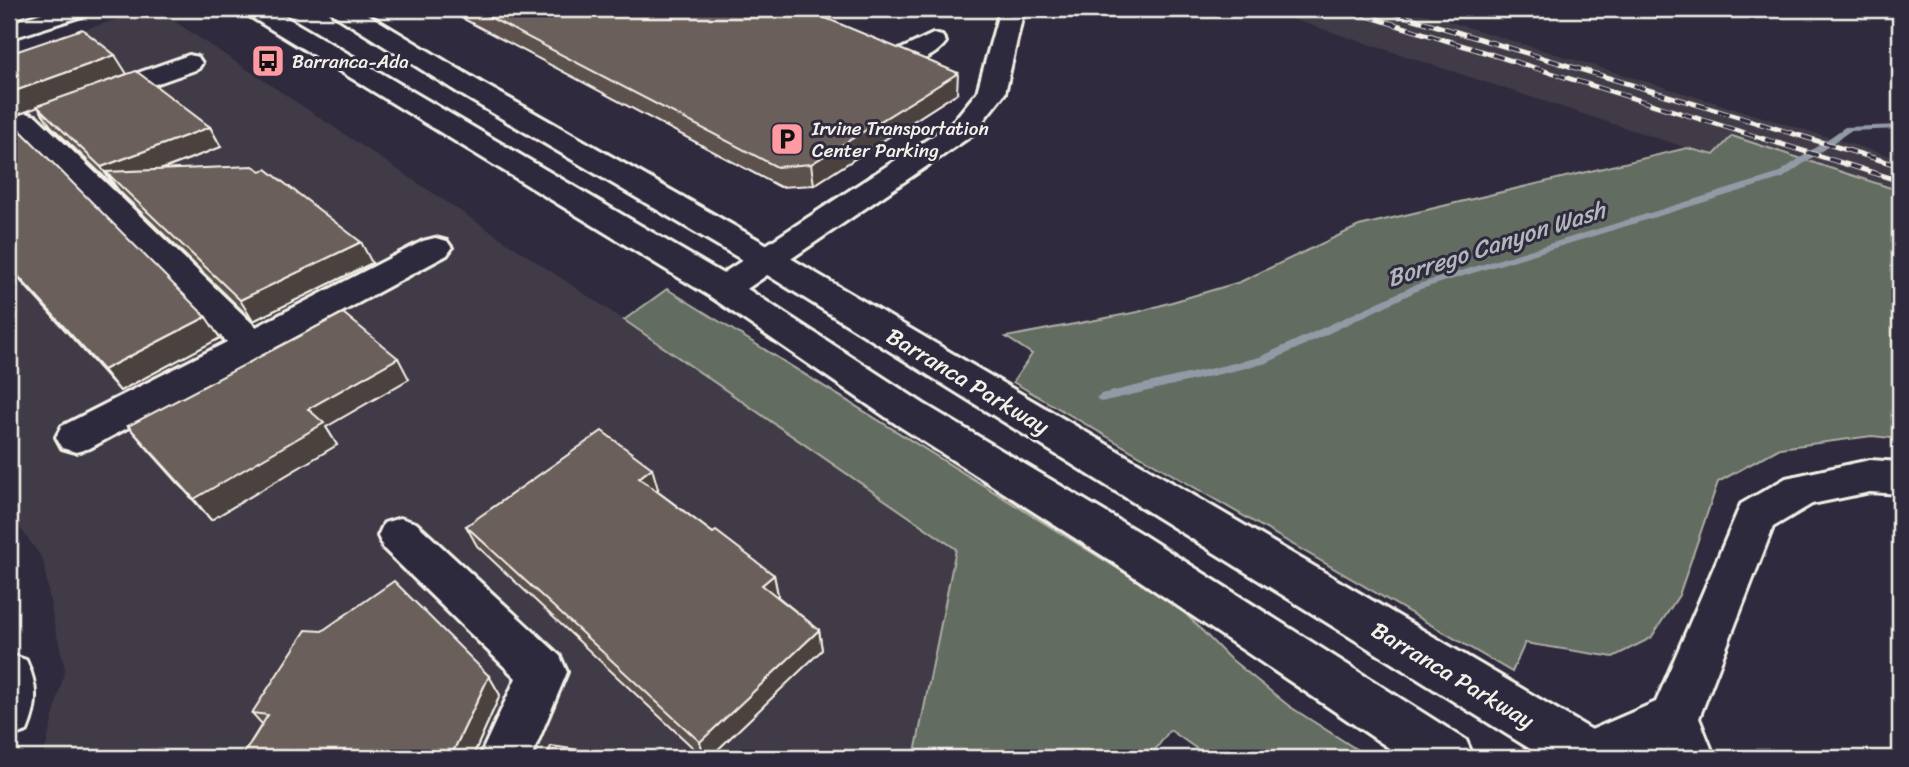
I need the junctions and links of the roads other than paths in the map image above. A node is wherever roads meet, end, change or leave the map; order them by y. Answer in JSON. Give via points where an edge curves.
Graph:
{"nodes":[{"id":1,"x":37,"y":9,"type":"edge"},
{"id":2,"x":80,"y":9,"type":"edge"},
{"id":3,"x":255,"y":9,"type":"edge"},
{"id":4,"x":342,"y":9,"type":"edge"},
{"id":5,"x":1012,"y":9,"type":"edge"},
{"id":6,"x":9,"y":18,"type":"edge"},
{"id":7,"x":9,"y":31,"type":"edge"},
{"id":8,"x":933,"y":42,"type":"dead end"},
{"id":9,"x":881,"y":47,"type":"edge"},
{"id":10,"x":906,"y":57,"type":"junction"},
{"id":11,"x":190,"y":63,"type":"dead end"},
{"id":12,"x":938,"y":71,"type":"edge"},
{"id":13,"x":41,"y":117,"type":"edge"},
{"id":14,"x":435,"y":248,"type":"dead end"},
{"id":15,"x":768,"y":260,"type":"junction"},
{"id":16,"x":723,"y":289,"type":"junction"},
{"id":17,"x":251,"y":344,"type":"junction"},
{"id":18,"x":76,"y":437,"type":"dead end"},
{"id":19,"x":1900,"y":478,"type":"edge"},
{"id":20,"x":400,"y":536,"type":"dead end"},
{"id":21,"x":9,"y":676,"type":"edge"},
{"id":22,"x":9,"y":713,"type":"edge"},
{"id":23,"x":1681,"y":738,"type":"edge"},
{"id":24,"x":1588,"y":757,"type":"edge"},
{"id":25,"x":505,"y":758,"type":"edge"},
{"id":26,"x":1448,"y":758,"type":"edge"}],
"edges":[{"from":1,"to":6,"type":"main road"},
{"from":2,"to":7,"type":"main road"},
{"from":3,"to":16,"type":"main road"},
{"from":4,"to":15,"type":"main road","name":"Barranca Parkway"},
{"from":5,"to":15,"type":"main road","via":[[961,130]]},
{"from":8,"to":10,"type":"main road"},
{"from":9,"to":10,"type":"main road"},
{"from":10,"to":12,"type":"main road"},
{"from":11,"to":13,"type":"main road"},
{"from":13,"to":17,"type":"main road"},
{"from":14,"to":17,"type":"main road"},
{"from":15,"to":16,"type":"main road"},
{"from":15,"to":24,"type":"main road","name":"Barranca Parkway"},
{"from":16,"to":26,"type":"main road"},
{"from":17,"to":18,"type":"main road"},
{"from":19,"to":23,"type":"main road","via":[[1870,476],[1801,490],[1756,516]]},
{"from":20,"to":25,"type":"main road","via":[[543,672]]},
{"from":21,"to":22,"type":"main road"},
{"from":23,"to":24,"type":"main road"}]}
